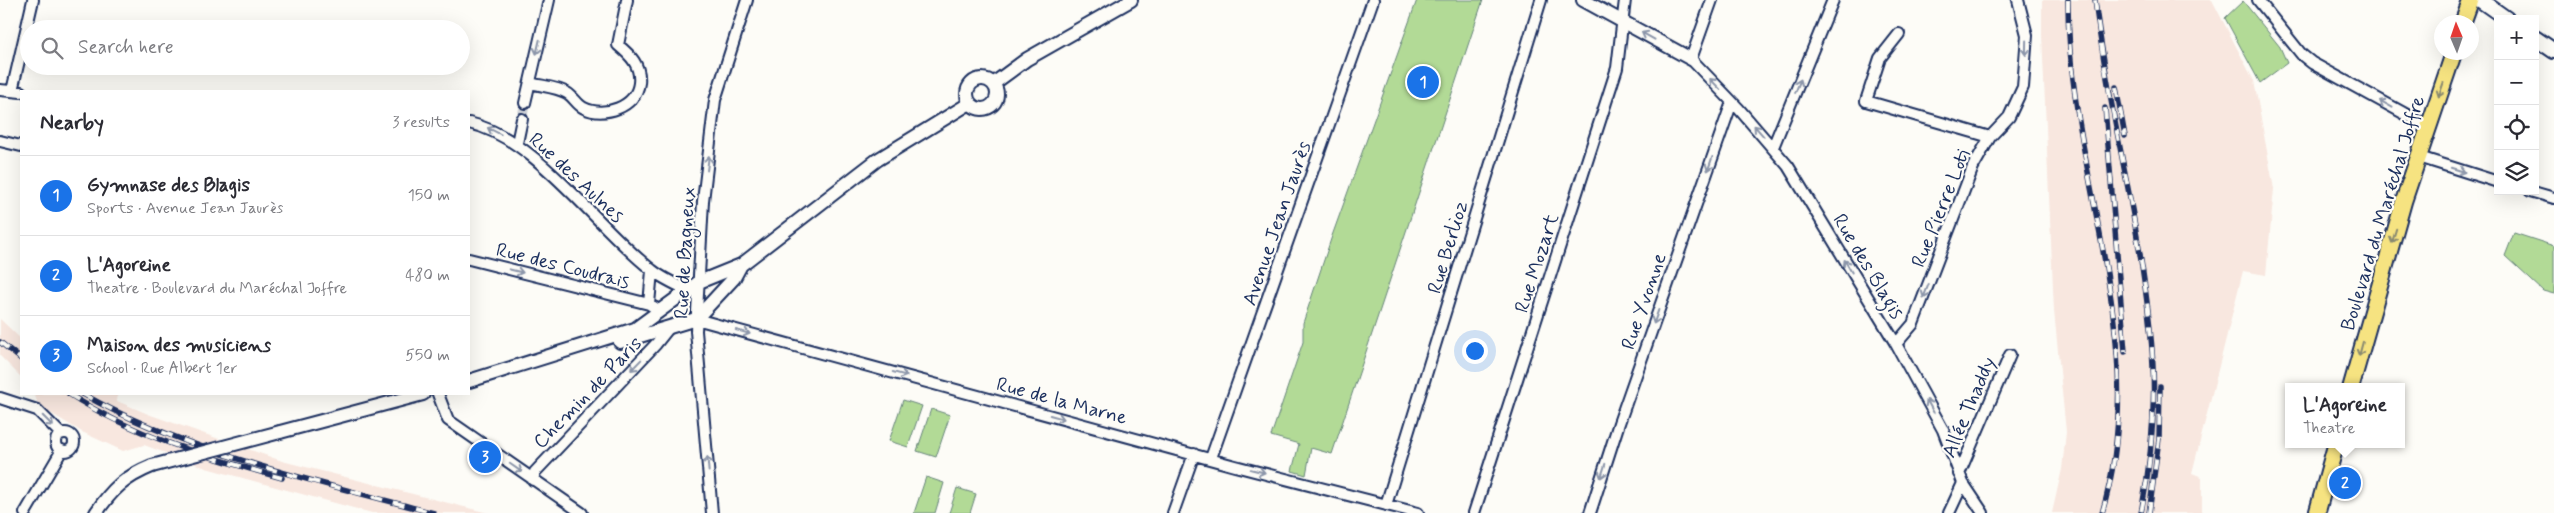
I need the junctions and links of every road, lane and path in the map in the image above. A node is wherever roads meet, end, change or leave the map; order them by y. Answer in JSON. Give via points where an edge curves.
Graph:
{"nodes":[{"id":1,"x":33,"y":0,"type":"edge"},
{"id":2,"x":549,"y":0,"type":"edge"},
{"id":3,"x":627,"y":0,"type":"edge"},
{"id":4,"x":747,"y":0,"type":"edge"},
{"id":5,"x":1131,"y":0,"type":"edge"},
{"id":6,"x":1373,"y":0,"type":"edge"},
{"id":7,"x":1541,"y":0,"type":"edge"},
{"id":8,"x":1583,"y":0,"type":"edge"},
{"id":9,"x":1625,"y":0,"type":"edge"},
{"id":10,"x":1712,"y":0,"type":"edge"},
{"id":11,"x":1833,"y":0,"type":"edge"},
{"id":12,"x":2018,"y":0,"type":"edge"},
{"id":13,"x":2258,"y":0,"type":"edge"},
{"id":14,"x":2471,"y":0,"type":"edge"},
{"id":15,"x":2480,"y":0,"type":"edge"},
{"id":16,"x":2466,"y":15,"type":"edge"},
{"id":17,"x":2501,"y":15,"type":"edge"},
{"id":18,"x":29,"y":20,"type":"edge"},
{"id":19,"x":1623,"y":21,"type":"junction"},
{"id":20,"x":1899,"y":34,"type":"dead end"},
{"id":21,"x":2539,"y":41,"type":"edge"},
{"id":22,"x":2554,"y":51,"type":"edge"},
{"id":23,"x":1691,"y":59,"type":"junction"},
{"id":24,"x":2451,"y":60,"type":"edge"},
{"id":25,"x":20,"y":70,"type":"edge"},
{"id":26,"x":530,"y":83,"type":"junction"},
{"id":27,"x":993,"y":84,"type":"junction"},
{"id":28,"x":0,"y":90,"type":"edge"},
{"id":29,"x":16,"y":92,"type":"edge"},
{"id":30,"x":1732,"y":102,"type":"junction"},
{"id":31,"x":970,"y":103,"type":"junction"},
{"id":32,"x":525,"y":104,"type":"tunnel mouth"},
{"id":33,"x":522,"y":119,"type":"tunnel mouth"},
{"id":34,"x":470,"y":123,"type":"edge"},
{"id":35,"x":2428,"y":127,"type":"junction"},
{"id":36,"x":1990,"y":137,"type":"junction"},
{"id":37,"x":0,"y":141,"type":"edge"},
{"id":38,"x":517,"y":143,"type":"junction"},
{"id":39,"x":20,"y":146,"type":"edge"},
{"id":40,"x":1773,"y":147,"type":"junction"},
{"id":41,"x":2419,"y":157,"type":"junction"},
{"id":42,"x":2494,"y":181,"type":"edge"},
{"id":43,"x":2539,"y":194,"type":"edge"},
{"id":44,"x":2554,"y":198,"type":"edge"},
{"id":45,"x":470,"y":259,"type":"edge"},
{"id":46,"x":700,"y":260,"type":"junction"},
{"id":47,"x":741,"y":265,"type":"junction"},
{"id":48,"x":652,"y":271,"type":"junction"},
{"id":49,"x":718,"y":274,"type":"junction"},
{"id":50,"x":699,"y":282,"type":"junction"},
{"id":51,"x":688,"y":290,"type":"junction"},
{"id":52,"x":698,"y":299,"type":"junction"},
{"id":53,"x":671,"y":303,"type":"junction"},
{"id":54,"x":654,"y":308,"type":"junction"},
{"id":55,"x":696,"y":319,"type":"junction"},
{"id":56,"x":674,"y":326,"type":"junction"},
{"id":57,"x":652,"y":340,"type":"junction"},
{"id":58,"x":1896,"y":344,"type":"junction"},
{"id":59,"x":2010,"y":355,"type":"dead end"},
{"id":60,"x":546,"y":358,"type":"junction"},
{"id":61,"x":470,"y":381,"type":"edge"},
{"id":62,"x":2353,"y":383,"type":"edge"},
{"id":63,"x":419,"y":395,"type":"edge"},
{"id":64,"x":438,"y":395,"type":"edge"},
{"id":65,"x":0,"y":398,"type":"edge"},
{"id":66,"x":61,"y":434,"type":"junction"},
{"id":67,"x":2335,"y":448,"type":"edge"},
{"id":68,"x":62,"y":450,"type":"junction"},
{"id":69,"x":1194,"y":454,"type":"junction"},
{"id":70,"x":1212,"y":458,"type":"junction"},
{"id":71,"x":1961,"y":478,"type":"junction"},
{"id":72,"x":533,"y":480,"type":"junction"},
{"id":73,"x":1972,"y":499,"type":"junction"},
{"id":74,"x":1386,"y":505,"type":"junction"},
{"id":75,"x":24,"y":513,"type":"edge"},
{"id":76,"x":96,"y":513,"type":"edge"},
{"id":77,"x":582,"y":513,"type":"edge"},
{"id":78,"x":712,"y":513,"type":"edge"},
{"id":79,"x":1173,"y":513,"type":"edge"},
{"id":80,"x":1418,"y":513,"type":"edge"},
{"id":81,"x":1474,"y":513,"type":"edge"},
{"id":82,"x":1590,"y":513,"type":"edge"},
{"id":83,"x":1949,"y":513,"type":"edge"},
{"id":84,"x":1974,"y":513,"type":"edge"},
{"id":85,"x":1983,"y":513,"type":"edge"},
{"id":86,"x":2317,"y":513,"type":"edge"}],
"edges":[{"from":1,"to":18,"type":"street"},
{"from":2,"to":26,"type":"street","one_way":true},
{"from":3,"to":26,"type":"street","via":[[618,45],[629,54],[638,69],[639,86],[632,99],[618,109],[599,113],[583,108],[566,92]]},
{"from":46,"to":4,"type":"street","name":"Rue de Bagneux","one_way":true,"via":[[703,201],[715,100]]},
{"from":5,"to":27,"type":"street","via":[[1027,59]]},
{"from":6,"to":70,"type":"street","name":"Avenue Jean Jaurès"},
{"from":7,"to":74,"type":"street","name":"Rue Berlioz"},
{"from":8,"to":19,"type":"street"},
{"from":9,"to":19,"type":"street","name":"Rue Mozart"},
{"from":10,"to":23,"type":"street"},
{"from":40,"to":11,"type":"street","one_way":true},
{"from":12,"to":36,"type":"street","name":"Rue Pierre Loti","one_way":true,"via":[[2027,35],[2023,87],[2009,117]]},
{"from":35,"to":13,"type":"street","one_way":true,"via":[[2312,63]]},
{"from":14,"to":16,"type":"main road"},
{"from":15,"to":17,"type":"main road"},
{"from":23,"to":19,"type":"street","one_way":true},
{"from":19,"to":81,"type":"street","name":"Rue Mozart","via":[[1617,68]]},
{"from":20,"to":36,"type":"street","via":[[1880,58],[1866,101]]},
{"from":21,"to":22,"type":"main road"},
{"from":30,"to":23,"type":"street","name":"Rue des Blagis","one_way":true},
{"from":24,"to":35,"type":"main road","name":"Boulevard du Maréchal Joffre","one_way":true},
{"from":25,"to":29,"type":"street"},
{"from":26,"to":32,"type":"street"},
{"from":27,"to":31,"type":"street","via":[[979,79],[970,84],[967,93]]},
{"from":27,"to":31,"type":"street","via":[[997,92],[992,106],[978,108]]},
{"from":28,"to":29,"type":"street"},
{"from":40,"to":30,"type":"street","name":"Rue des Blagis","one_way":true},
{"from":30,"to":82,"type":"street","name":"Rue Yvonne","one_way":true},
{"from":31,"to":47,"type":"street","via":[[876,160]]},
{"from":33,"to":38,"type":"street"},
{"from":38,"to":34,"type":"street","name":"Rue des Aulnes","one_way":true,"via":[[484,126]]},
{"from":35,"to":41,"type":"main road","name":"Boulevard du Maréchal Joffre"},
{"from":36,"to":58,"type":"street","name":"Rue Pierre Loti","one_way":true,"via":[[1972,167],[1913,324]]},
{"from":37,"to":39,"type":"street"},
{"from":38,"to":48,"type":"street","name":"Rue des Aulnes"},
{"from":58,"to":40,"type":"street","name":"Rue des Blagis","one_way":true,"via":[[1788,166]]},
{"from":41,"to":42,"type":"street","one_way":true},
{"from":41,"to":62,"type":"main road","name":"Boulevard du Maréchal Joffre","one_way":true,"via":[[2371,311]]},
{"from":43,"to":44,"type":"street"},
{"from":45,"to":54,"type":"street","name":"Rue des Coudrais","one_way":true},
{"from":46,"to":49,"type":"street"},
{"from":46,"to":50,"type":"street","name":"Rue de Bagneux"},
{"from":47,"to":49,"type":"street"},
{"from":47,"to":55,"type":"street","via":[[734,278]]},
{"from":48,"to":51,"type":"street","name":"Rue des Aulnes"},
{"from":48,"to":54,"type":"street"},
{"from":49,"to":50,"type":"street"},
{"from":50,"to":51,"type":"street"},
{"from":50,"to":52,"type":"street","name":"Rue de Bagneux"},
{"from":51,"to":52,"type":"street","name":"Rue des Aulnes"},
{"from":51,"to":53,"type":"street"},
{"from":52,"to":55,"type":"street","name":"Rue de Bagneux"},
{"from":53,"to":54,"type":"street"},
{"from":53,"to":56,"type":"street"},
{"from":54,"to":56,"type":"street"},
{"from":54,"to":60,"type":"street","via":[[635,329]]},
{"from":55,"to":56,"type":"street"},
{"from":55,"to":69,"type":"street","name":"Rue de la Marne","one_way":true},
{"from":78,"to":55,"type":"street","name":"Rue de Bagneux","one_way":true},
{"from":56,"to":57,"type":"street"},
{"from":57,"to":60,"type":"street","via":[[579,355]]},
{"from":57,"to":72,"type":"street","name":"Chemin de Paris","one_way":true,"via":[[535,472]]},
{"from":71,"to":58,"type":"street","name":"Rue des Blagis","one_way":true,"via":[[1943,430]]},
{"from":59,"to":71,"type":"street","name":"Allée Thaddy"},
{"from":60,"to":61,"type":"street"},
{"from":63,"to":76,"type":"street","bridge":true,"via":[[152,466],[110,492]]},
{"from":64,"to":72,"type":"street","one_way":true,"via":[[448,420]]},
{"from":65,"to":66,"type":"street","one_way":true,"via":[[37,410]]},
{"from":66,"to":68,"type":"street","via":[[56,442]]},
{"from":66,"to":68,"type":"street","via":[[71,435],[74,442],[71,449]]},
{"from":67,"to":86,"type":"main road"},
{"from":68,"to":75,"type":"street"},
{"from":69,"to":70,"type":"street","name":"Rue de la Marne"},
{"from":69,"to":79,"type":"street"},
{"from":70,"to":74,"type":"street","name":"Rue de la Marne","one_way":true},
{"from":71,"to":73,"type":"street","name":"Rue des Blagis"},
{"from":71,"to":83,"type":"street","name":"Allée Thaddy"},
{"from":72,"to":77,"type":"street"},
{"from":73,"to":84,"type":"street"},
{"from":73,"to":85,"type":"street","name":"Rue des Blagis"},
{"from":74,"to":80,"type":"street","name":"Rue de la Marne"}]}
